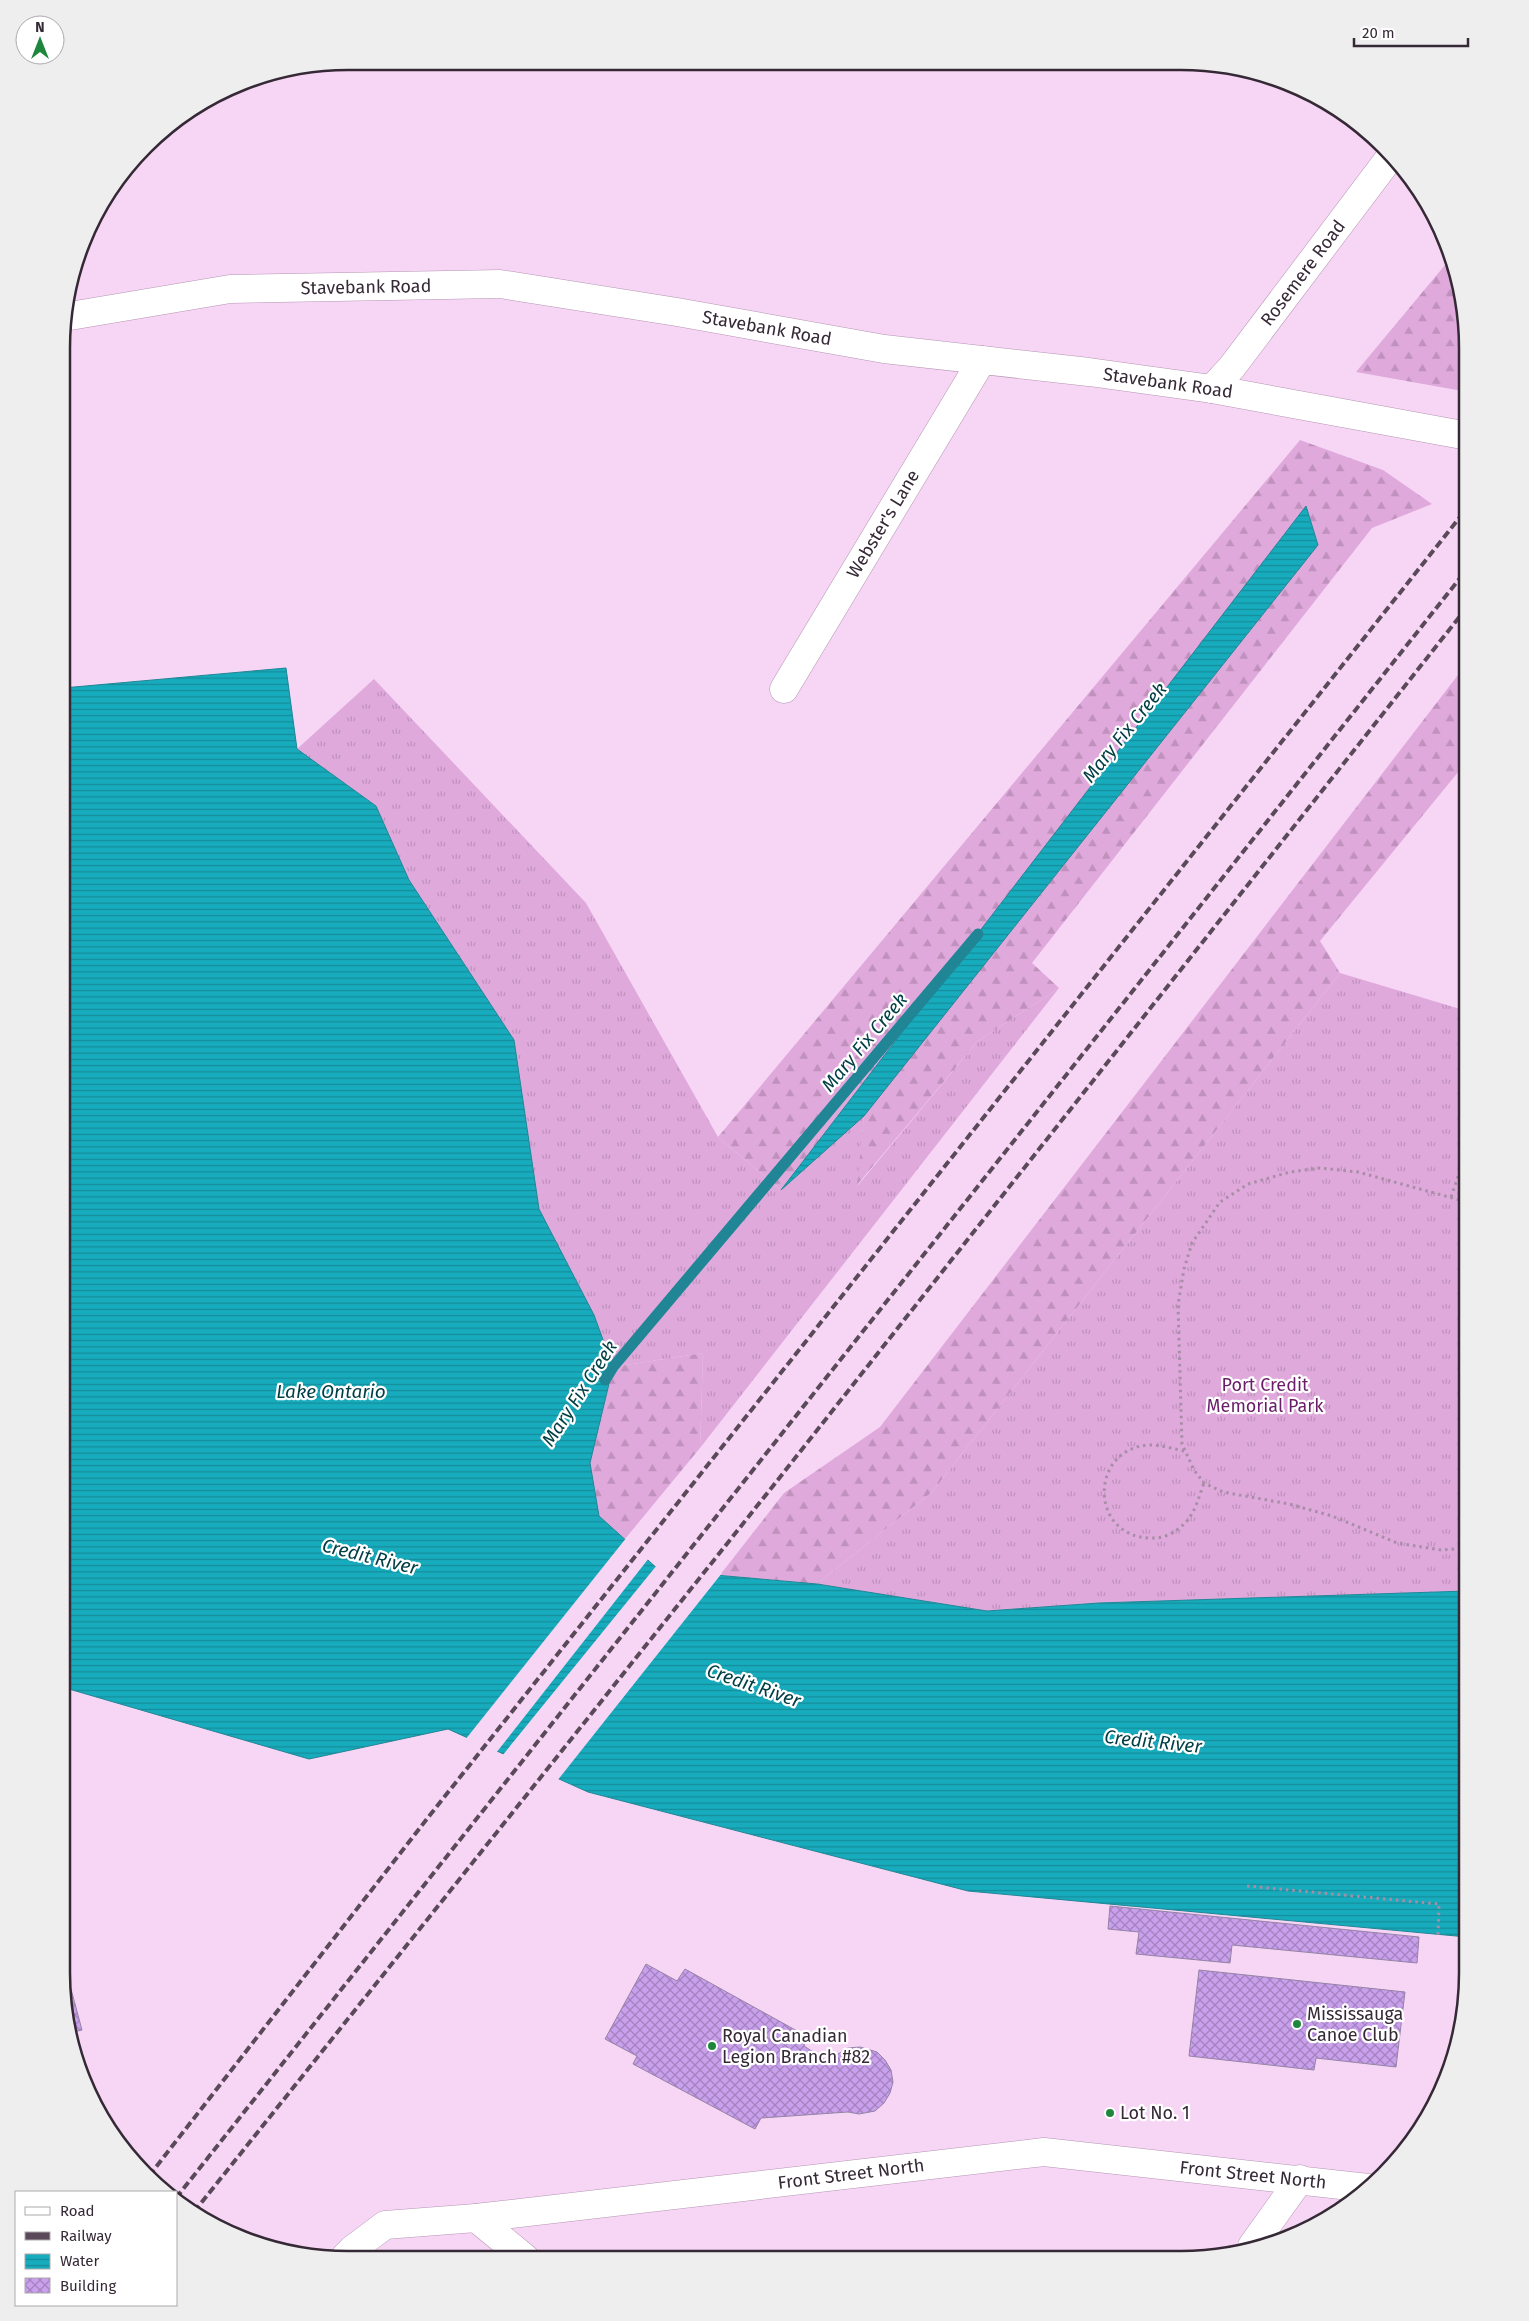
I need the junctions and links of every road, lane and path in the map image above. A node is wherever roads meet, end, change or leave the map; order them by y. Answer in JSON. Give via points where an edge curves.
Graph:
{"nodes":[{"id":1,"x":1387,"y":161,"type":"edge"},
{"id":2,"x":72,"y":316,"type":"edge"},
{"id":3,"x":982,"y":360,"type":"junction"},
{"id":4,"x":1212,"y":389,"type":"junction"},
{"id":5,"x":1459,"y":434,"type":"edge"},
{"id":6,"x":784,"y":689,"type":"dead end"},
{"id":7,"x":1459,"y":1174,"type":"edge"},
{"id":8,"x":1451,"y":1197,"type":"junction"},
{"id":9,"x":1459,"y":1200,"type":"edge"},
{"id":10,"x":1185,"y":1451,"type":"junction"},
{"id":11,"x":1204,"y":1483,"type":"junction"},
{"id":12,"x":1459,"y":1549,"type":"edge"},
{"id":13,"x":1247,"y":1886,"type":"dead end"},
{"id":14,"x":1438,"y":1935,"type":"dead end"},
{"id":15,"x":1300,"y":2179,"type":"junction"},
{"id":16,"x":1358,"y":2187,"type":"edge"},
{"id":17,"x":476,"y":2218,"type":"junction"},
{"id":18,"x":1255,"y":2241,"type":"edge"},
{"id":19,"x":351,"y":2251,"type":"edge"},
{"id":20,"x":516,"y":2251,"type":"edge"}],
"edges":[{"from":1,"to":4,"type":"street","name":"Rosemere Road","via":[[1238,360]]},
{"from":2,"to":3,"type":"street","name":"Stavebank Road","via":[[230,289],[500,284],[884,348]]},
{"from":3,"to":4,"type":"street","name":"Stavebank Road"},
{"from":3,"to":6,"type":"street","name":"Webster's Lane"},
{"from":4,"to":5,"type":"street","name":"Stavebank Road"},
{"from":7,"to":8,"type":"path"},
{"from":8,"to":9,"type":"path"},
{"from":8,"to":10,"type":"path","via":[[1358,1172],[1320,1168],[1290,1172],[1248,1184],[1220,1202],[1192,1243],[1178,1305],[1182,1444]]},
{"from":10,"to":11,"type":"path"},
{"from":10,"to":11,"type":"path","via":[[1152,1445],[1136,1447],[1122,1454],[1105,1480],[1107,1510],[1115,1523],[1128,1533],[1142,1538],[1158,1538],[1185,1524]]},
{"from":11,"to":12,"type":"path","via":[[1223,1492],[1332,1516],[1397,1543],[1441,1550]]},
{"from":13,"to":14,"type":"path","via":[[1439,1904]]},
{"from":15,"to":16,"type":"street","name":"Front Street North"},
{"from":15,"to":17,"type":"street","name":"Front Street North","via":[[1044,2152]]},
{"from":15,"to":18,"type":"street"},
{"from":17,"to":19,"type":"street","name":"Front Street North","via":[[385,2225]]},
{"from":17,"to":20,"type":"street"}]}
